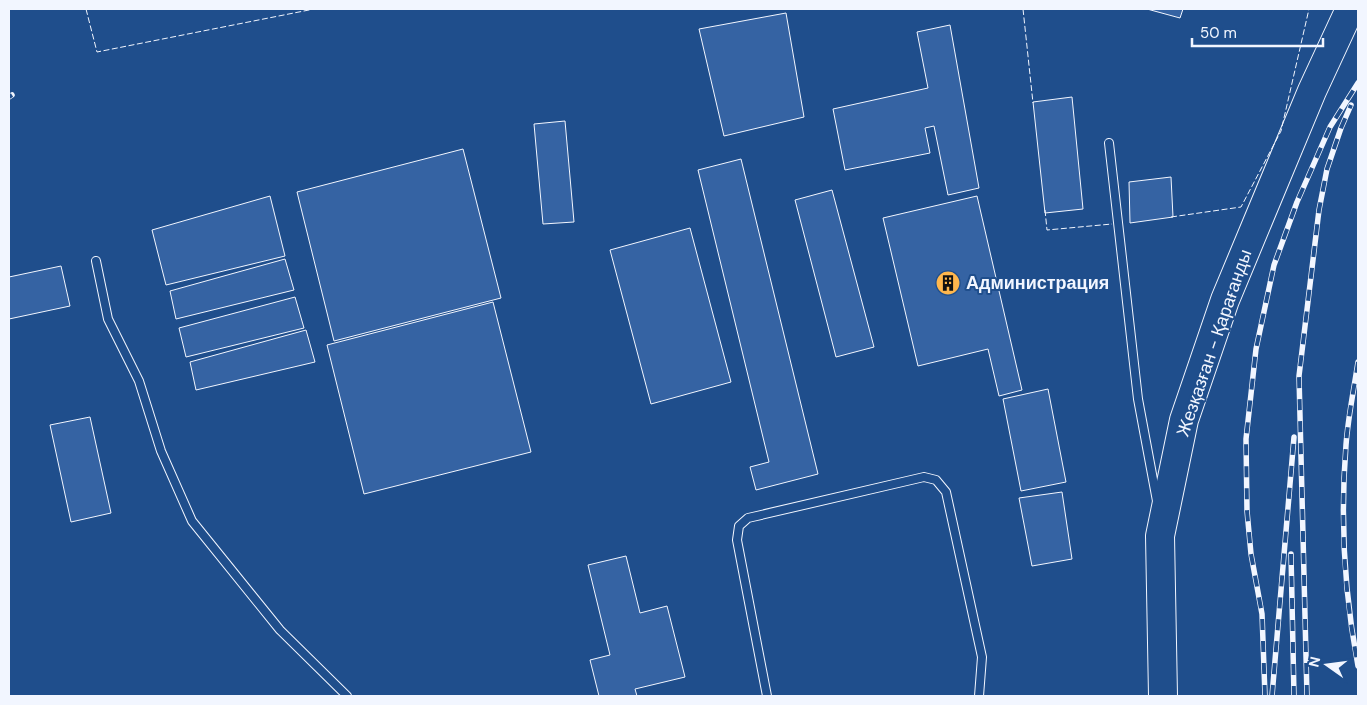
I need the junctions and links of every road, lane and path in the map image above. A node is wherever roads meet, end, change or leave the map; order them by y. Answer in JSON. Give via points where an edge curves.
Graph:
{"nodes":[{"id":1,"x":1350,"y":9,"type":"edge"},
{"id":2,"x":1109,"y":143,"type":"dead end"},
{"id":3,"x":96,"y":261,"type":"dead end"},
{"id":4,"x":1162,"y":528,"type":"junction"},
{"id":5,"x":347,"y":696,"type":"edge"},
{"id":6,"x":767,"y":696,"type":"edge"},
{"id":7,"x":979,"y":696,"type":"edge"},
{"id":8,"x":1163,"y":696,"type":"edge"}],
"edges":[{"from":1,"to":4,"type":"highway","name":"Жезқазған - Қарағанды","via":[[1312,91],[1225,300],[1184,420]]},
{"from":2,"to":4,"type":"lane","via":[[1138,399]]},
{"from":3,"to":5,"type":"lane","via":[[108,318],[138,381],[161,451],[192,521],[280,630]]},
{"from":4,"to":8,"type":"highway","name":"Жезқазған - Қарағанды"},
{"from":6,"to":7,"type":"lane","via":[[737,540],[739,526],[748,518],[924,477],[936,480],[946,492],[982,657]]}]}
